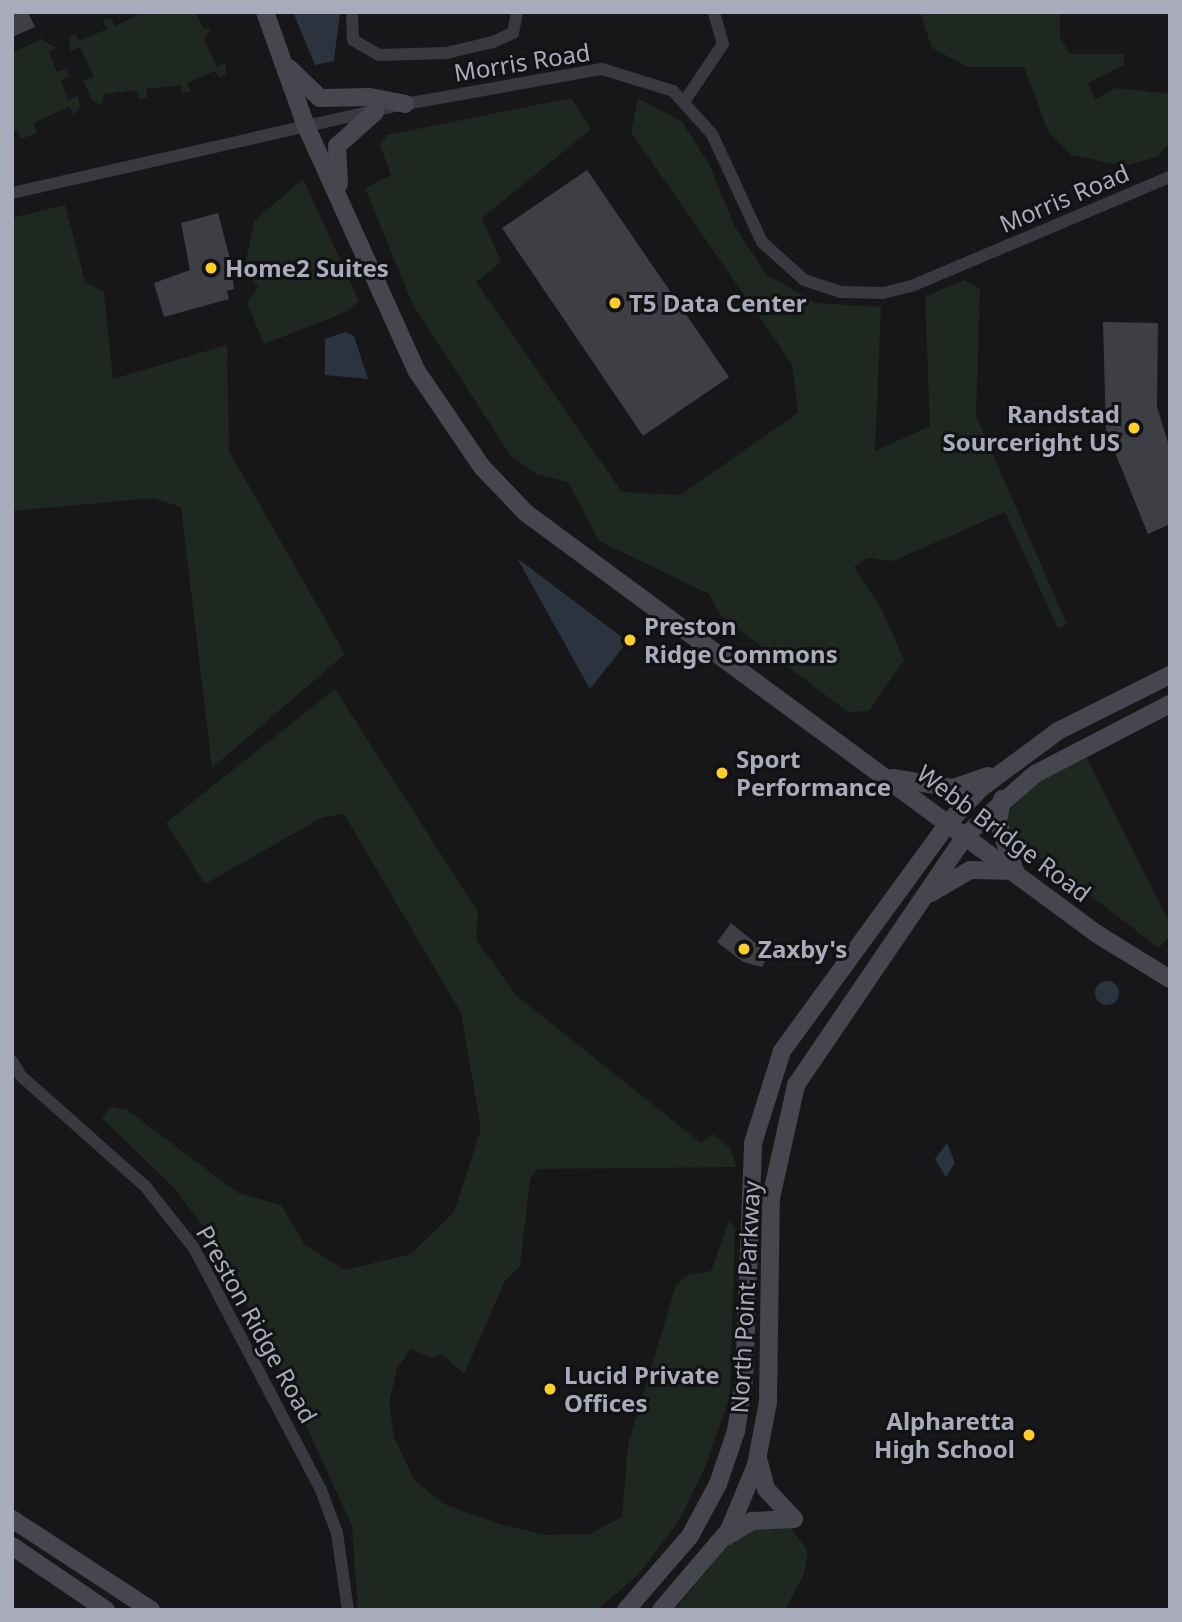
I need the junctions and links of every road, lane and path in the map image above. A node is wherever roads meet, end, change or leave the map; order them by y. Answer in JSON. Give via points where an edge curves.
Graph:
{"nodes":[{"id":1,"x":265,"y":12,"type":"edge"},
{"id":2,"x":352,"y":12,"type":"edge"},
{"id":3,"x":517,"y":12,"type":"edge"},
{"id":4,"x":715,"y":12,"type":"edge"},
{"id":5,"x":283,"y":61,"type":"junction"},
{"id":6,"x":684,"y":102,"type":"junction"},
{"id":7,"x":405,"y":104,"type":"junction"},
{"id":8,"x":375,"y":112,"type":"junction"},
{"id":9,"x":306,"y":126,"type":"junction"},
{"id":10,"x":1170,"y":177,"type":"edge"},
{"id":11,"x":12,"y":193,"type":"edge"},
{"id":12,"x":348,"y":221,"type":"junction"},
{"id":13,"x":1170,"y":675,"type":"edge"},
{"id":14,"x":1170,"y":704,"type":"edge"},
{"id":15,"x":1001,"y":770,"type":"junction"},
{"id":16,"x":886,"y":776,"type":"junction"},
{"id":17,"x":1002,"y":799,"type":"junction"},
{"id":18,"x":950,"y":821,"type":"junction"},
{"id":19,"x":966,"y":835,"type":"junction"},
{"id":20,"x":1015,"y":871,"type":"junction"},
{"id":21,"x":919,"y":902,"type":"junction"},
{"id":22,"x":1170,"y":979,"type":"edge"},
{"id":23,"x":12,"y":1061,"type":"edge"},
{"id":24,"x":17,"y":1075,"type":"edge"},
{"id":25,"x":759,"y":1450,"type":"junction"},
{"id":26,"x":12,"y":1519,"type":"edge"},
{"id":27,"x":722,"y":1541,"type":"junction"},
{"id":28,"x":12,"y":1546,"type":"edge"},
{"id":29,"x":106,"y":1610,"type":"edge"},
{"id":30,"x":151,"y":1610,"type":"edge"},
{"id":31,"x":348,"y":1610,"type":"edge"},
{"id":32,"x":626,"y":1610,"type":"edge"},
{"id":33,"x":661,"y":1610,"type":"edge"}],
"edges":[{"from":1,"to":5,"type":"street","name":"Webb Bridge Road"},
{"from":2,"to":3,"type":"street","via":[[353,40],[379,55],[446,53],[493,42],[513,33]]},
{"from":4,"to":6,"type":"street","via":[[723,44]]},
{"from":5,"to":7,"type":"street","via":[[320,98],[370,97]]},
{"from":5,"to":9,"type":"street","name":"Webb Bridge Road"},
{"from":6,"to":7,"type":"street","name":"Morris Road","via":[[653,81],[602,69]]},
{"from":6,"to":10,"type":"street","name":"Morris Road","via":[[712,134],[762,242],[804,280],[840,292],[874,293],[914,285]]},
{"from":7,"to":8,"type":"street","name":"Morris Road"},
{"from":8,"to":9,"type":"street","name":"Morris Road"},
{"from":8,"to":12,"type":"street","via":[[345,134],[335,154]]},
{"from":9,"to":11,"type":"street","name":"Morris Road"},
{"from":9,"to":12,"type":"street","name":"Webb Bridge Road"},
{"from":12,"to":16,"type":"street","name":"Webb Bridge Road","via":[[422,379],[482,467],[526,513],[571,552]]},
{"from":13,"to":15,"type":"street","name":"North Point Parkway","via":[[1058,731]]},
{"from":14,"to":17,"type":"street","name":"North Point Parkway","via":[[1060,758]]},
{"from":15,"to":16,"type":"street","via":[[953,788]]},
{"from":15,"to":18,"type":"street","name":"North Point Parkway"},
{"from":16,"to":18,"type":"street","name":"Webb Bridge Road"},
{"from":17,"to":19,"type":"street","name":"North Point Parkway"},
{"from":17,"to":20,"type":"street","via":[[998,822]]},
{"from":18,"to":19,"type":"street","name":"Webb Bridge Road"},
{"from":18,"to":32,"type":"street","name":"North Point Parkway","via":[[782,1051],[753,1143],[744,1381],[736,1431],[715,1490],[690,1536]]},
{"from":19,"to":20,"type":"street","name":"Webb Bridge Road"},
{"from":19,"to":21,"type":"street","name":"North Point Parkway"},
{"from":20,"to":21,"type":"street","via":[[970,870]]},
{"from":20,"to":22,"type":"street","name":"Webb Bridge Road","via":[[1113,945]]},
{"from":21,"to":25,"type":"street","name":"North Point Parkway","via":[[796,1085],[785,1120],[771,1198],[768,1402]]},
{"from":23,"to":24,"type":"street","name":"Preston Ridge Road"},
{"from":24,"to":31,"type":"street","name":"Preston Ridge Road","via":[[145,1186],[194,1248],[321,1490],[337,1533]]},
{"from":25,"to":27,"type":"street","name":"North Point Parkway"},
{"from":25,"to":27,"type":"street","via":[[761,1481],[794,1519],[752,1521]]},
{"from":26,"to":30,"type":"street"},
{"from":27,"to":33,"type":"street","name":"North Point Parkway"},
{"from":28,"to":29,"type":"street"}]}
